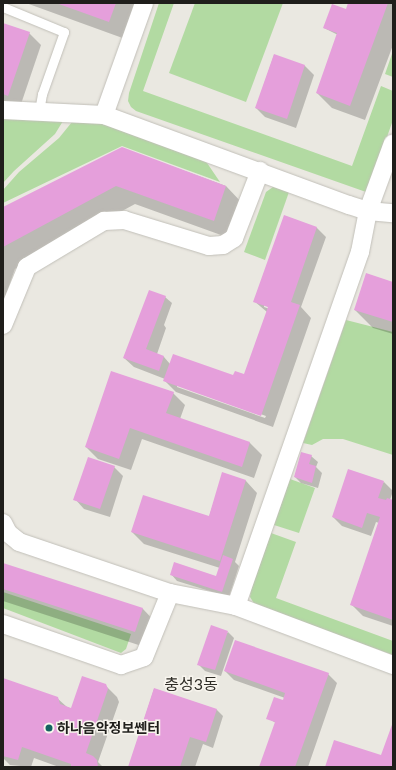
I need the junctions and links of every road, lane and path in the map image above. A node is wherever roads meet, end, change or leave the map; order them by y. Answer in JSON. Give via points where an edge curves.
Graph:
{"nodes":[{"id":1,"x":144,"y":3,"type":"edge"},
{"id":2,"x":3,"y":6,"type":"edge"},
{"id":3,"x":3,"y":110,"type":"edge"},
{"id":4,"x":39,"y":111,"type":"junction"},
{"id":5,"x":104,"y":115,"type":"junction"},
{"id":6,"x":393,"y":143,"type":"edge"},
{"id":7,"x":260,"y":172,"type":"junction"},
{"id":8,"x":368,"y":211,"type":"junction"},
{"id":9,"x":393,"y":213,"type":"edge"},
{"id":10,"x":3,"y":325,"type":"edge"},
{"id":11,"x":3,"y":523,"type":"edge"},
{"id":12,"x":170,"y":593,"type":"junction"},
{"id":13,"x":236,"y":606,"type":"junction"},
{"id":14,"x":3,"y":624,"type":"edge"},
{"id":15,"x":393,"y":665,"type":"edge"}],
"edges":[{"from":1,"to":5,"type":"street"},
{"from":2,"to":4,"type":"lane","via":[[64,32],[42,94]]},
{"from":3,"to":4,"type":"street"},
{"from":4,"to":5,"type":"street"},
{"from":5,"to":7,"type":"street"},
{"from":6,"to":8,"type":"street"},
{"from":7,"to":8,"type":"street"},
{"from":7,"to":10,"type":"street","via":[[234,238],[223,245],[209,246],[124,220],[104,221],[27,267]]},
{"from":8,"to":9,"type":"street"},
{"from":8,"to":13,"type":"street","via":[[360,252]]},
{"from":11,"to":12,"type":"street","via":[[8,533],[19,542]]},
{"from":12,"to":13,"type":"street"},
{"from":12,"to":14,"type":"street","via":[[144,658],[121,665]]},
{"from":13,"to":15,"type":"street"}]}
